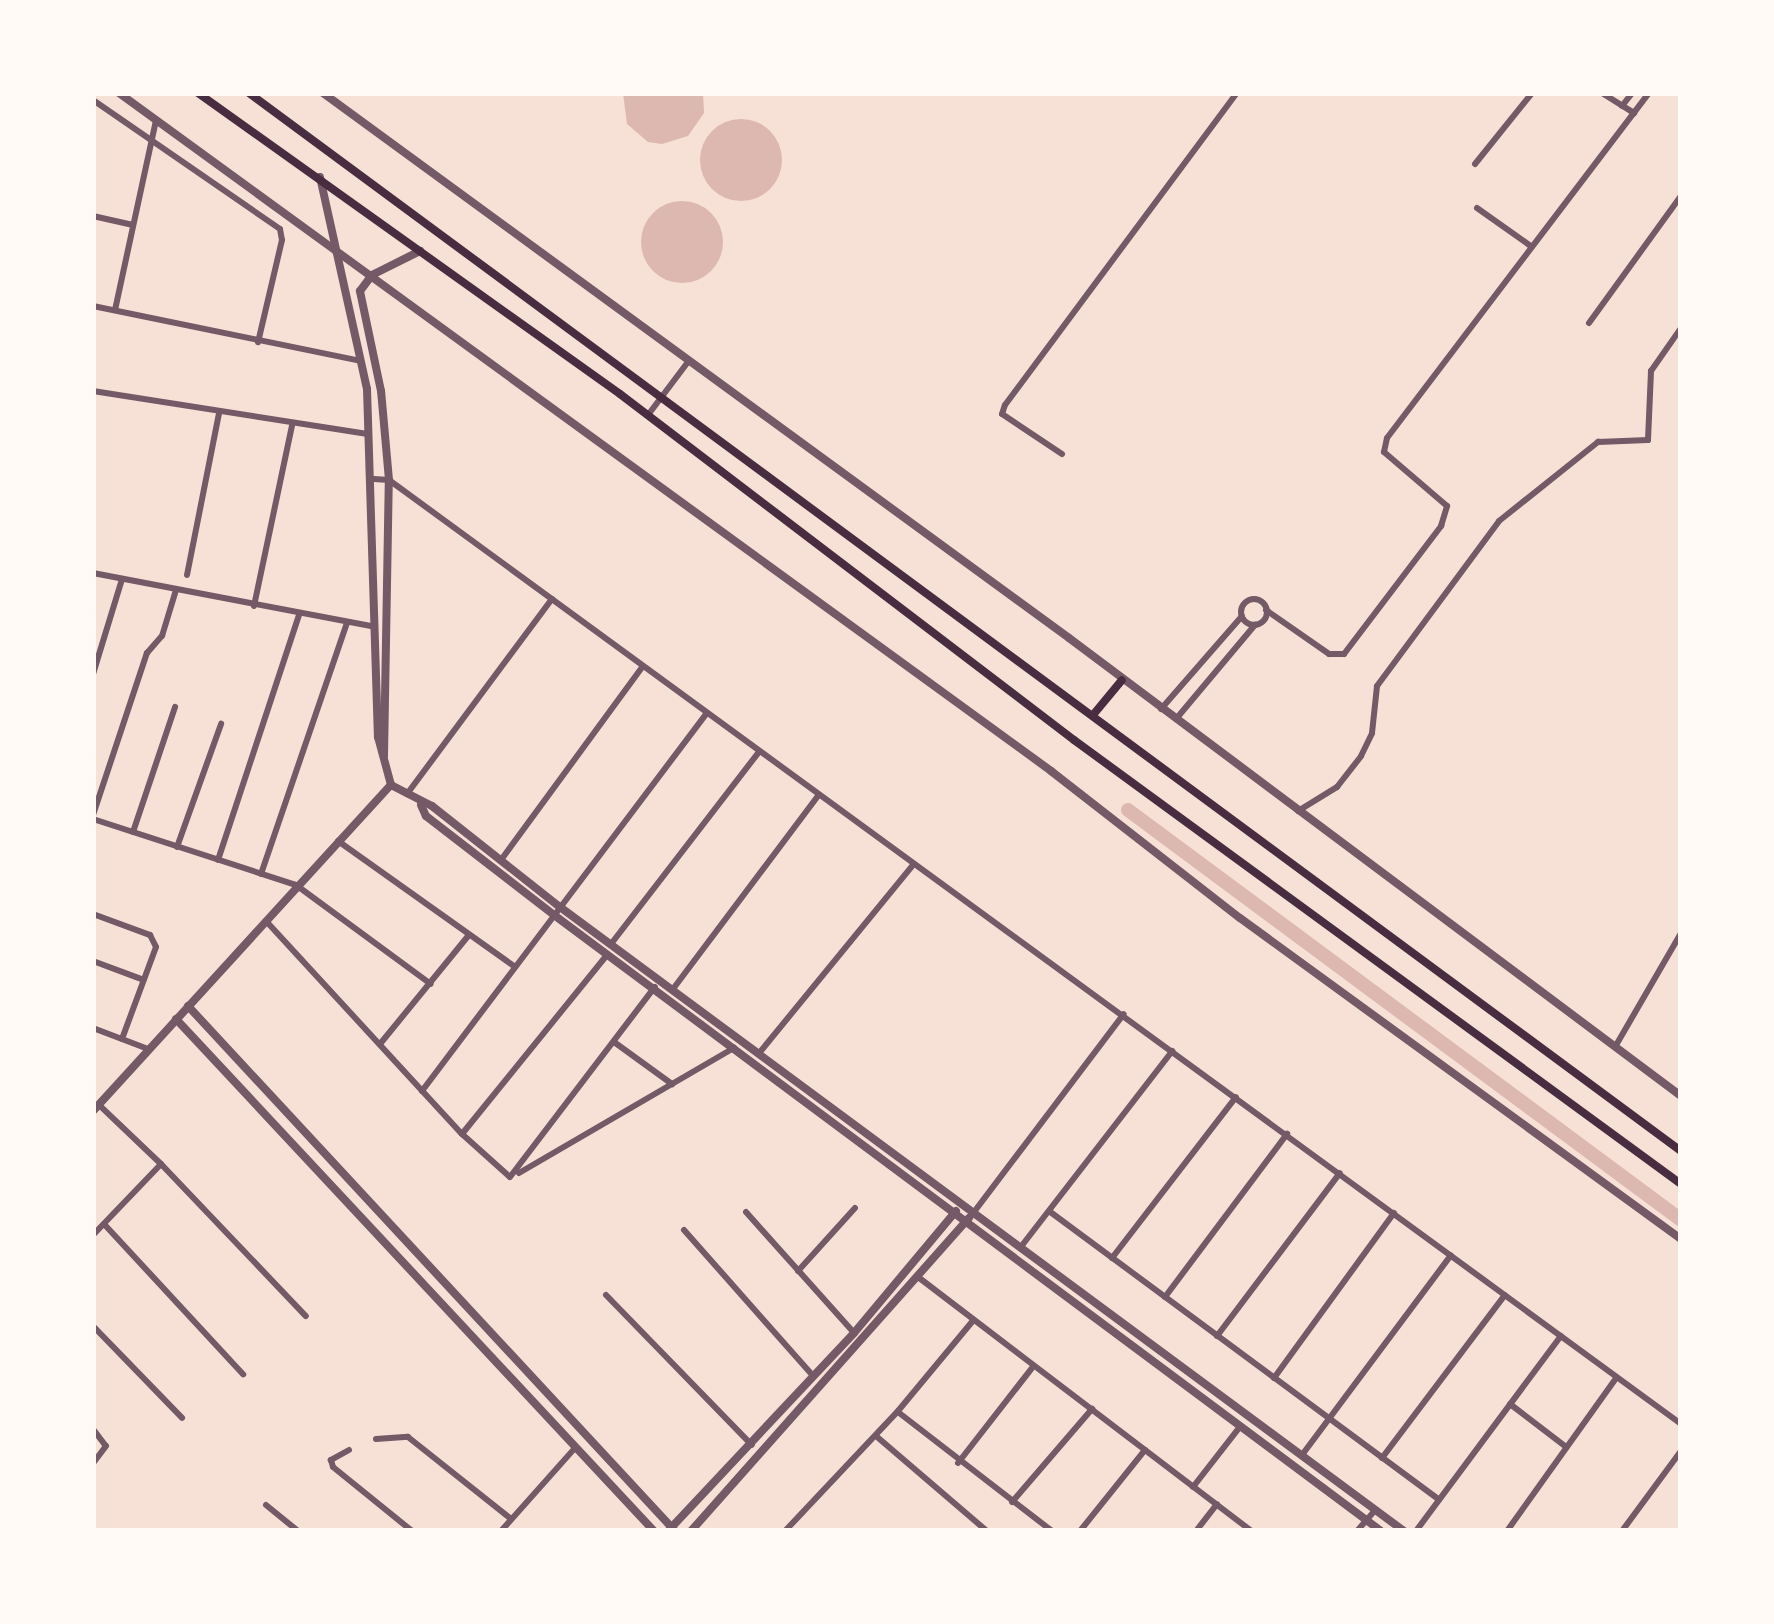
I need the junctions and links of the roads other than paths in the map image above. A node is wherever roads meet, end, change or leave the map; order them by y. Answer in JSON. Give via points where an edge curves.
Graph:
{"nodes":[{"id":1,"x":119,"y":93,"type":"edge"},
{"id":2,"x":198,"y":93,"type":"edge"},
{"id":3,"x":249,"y":93,"type":"edge"},
{"id":4,"x":323,"y":93,"type":"edge"},
{"id":5,"x":1238,"y":93,"type":"edge"},
{"id":6,"x":1532,"y":93,"type":"edge"},
{"id":7,"x":1602,"y":93,"type":"edge"},
{"id":8,"x":1632,"y":93,"type":"edge"},
{"id":9,"x":1649,"y":93,"type":"edge"},
{"id":10,"x":93,"y":100,"type":"edge"},
{"id":11,"x":1622,"y":106,"type":"junction"},
{"id":12,"x":1634,"y":113,"type":"junction"},
{"id":13,"x":156,"y":119,"type":"junction"},
{"id":14,"x":152,"y":140,"type":"junction"},
{"id":15,"x":1475,"y":164,"type":"dead end"},
{"id":16,"x":320,"y":177,"type":"junction"},
{"id":17,"x":1681,"y":196,"type":"edge"},
{"id":18,"x":1477,"y":208,"type":"dead end"},
{"id":19,"x":93,"y":216,"type":"edge"},
{"id":20,"x":133,"y":225,"type":"junction"},
{"id":21,"x":333,"y":247,"type":"junction"},
{"id":22,"x":1532,"y":247,"type":"junction"},
{"id":23,"x":422,"y":250,"type":"junction"},
{"id":24,"x":372,"y":274,"type":"junction"},
{"id":25,"x":93,"y":305,"type":"edge"},
{"id":26,"x":115,"y":310,"type":"junction"},
{"id":27,"x":1588,"y":323,"type":"dead end"},
{"id":28,"x":1681,"y":328,"type":"edge"},
{"id":29,"x":258,"y":342,"type":"junction"},
{"id":30,"x":361,"y":361,"type":"junction"},
{"id":31,"x":688,"y":362,"type":"junction"},
{"id":32,"x":93,"y":391,"type":"edge"},
{"id":33,"x":661,"y":398,"type":"junction"},
{"id":34,"x":219,"y":413,"type":"junction"},
{"id":35,"x":648,"y":415,"type":"junction"},
{"id":36,"x":292,"y":425,"type":"junction"},
{"id":37,"x":371,"y":435,"type":"junction"},
{"id":38,"x":1062,"y":454,"type":"dead end"},
{"id":39,"x":374,"y":479,"type":"junction"},
{"id":40,"x":388,"y":480,"type":"junction"},
{"id":41,"x":93,"y":573,"type":"edge"},
{"id":42,"x":187,"y":575,"type":"dead end"},
{"id":43,"x":122,"y":579,"type":"junction"},
{"id":44,"x":176,"y":590,"type":"junction"},
{"id":45,"x":552,"y":599,"type":"junction"},
{"id":46,"x":254,"y":606,"type":"junction"},
{"id":47,"x":1266,"y":610,"type":"junction"},
{"id":48,"x":298,"y":615,"type":"junction"},
{"id":49,"x":1242,"y":616,"type":"junction"},
{"id":50,"x":347,"y":623,"type":"junction"},
{"id":51,"x":1255,"y":625,"type":"junction"},
{"id":52,"x":375,"y":627,"type":"junction"},
{"id":53,"x":641,"y":669,"type":"junction"},
{"id":54,"x":93,"y":674,"type":"edge"},
{"id":55,"x":1122,"y":680,"type":"junction"},
{"id":56,"x":175,"y":707,"type":"dead end"},
{"id":57,"x":1161,"y":709,"type":"junction"},
{"id":58,"x":704,"y":715,"type":"junction"},
{"id":59,"x":1093,"y":715,"type":"junction"},
{"id":60,"x":1175,"y":719,"type":"junction"},
{"id":61,"x":221,"y":724,"type":"dead end"},
{"id":62,"x":758,"y":753,"type":"junction"},
{"id":63,"x":384,"y":758,"type":"junction"},
{"id":64,"x":391,"y":785,"type":"junction"},
{"id":65,"x":406,"y":795,"type":"junction"},
{"id":66,"x":818,"y":796,"type":"junction"},
{"id":67,"x":421,"y":803,"type":"junction"},
{"id":68,"x":1298,"y":811,"type":"junction"},
{"id":69,"x":93,"y":817,"type":"edge"},
{"id":70,"x":134,"y":832,"type":"junction"},
{"id":71,"x":338,"y":841,"type":"junction"},
{"id":72,"x":177,"y":847,"type":"junction"},
{"id":73,"x":218,"y":860,"type":"junction"},
{"id":74,"x":500,"y":862,"type":"junction"},
{"id":75,"x":914,"y":864,"type":"junction"},
{"id":76,"x":261,"y":874,"type":"junction"},
{"id":77,"x":296,"y":886,"type":"junction"},
{"id":78,"x":557,"y":911,"type":"junction"},
{"id":79,"x":93,"y":914,"type":"edge"},
{"id":80,"x":266,"y":921,"type":"junction"},
{"id":81,"x":1681,"y":933,"type":"edge"},
{"id":82,"x":469,"y":935,"type":"junction"},
{"id":83,"x":609,"y":949,"type":"junction"},
{"id":84,"x":93,"y":961,"type":"edge"},
{"id":85,"x":515,"y":967,"type":"junction"},
{"id":86,"x":144,"y":980,"type":"junction"},
{"id":87,"x":430,"y":984,"type":"junction"},
{"id":88,"x":655,"y":987,"type":"junction"},
{"id":89,"x":673,"y":988,"type":"junction"},
{"id":90,"x":188,"y":1006,"type":"junction"},
{"id":91,"x":1124,"y":1014,"type":"junction"},
{"id":92,"x":176,"y":1019,"type":"junction"},
{"id":93,"x":93,"y":1028,"type":"edge"},
{"id":94,"x":122,"y":1039,"type":"junction"},
{"id":95,"x":614,"y":1042,"type":"junction"},
{"id":96,"x":380,"y":1045,"type":"junction"},
{"id":97,"x":1615,"y":1046,"type":"junction"},
{"id":98,"x":734,"y":1048,"type":"junction"},
{"id":99,"x":148,"y":1049,"type":"junction"},
{"id":100,"x":1173,"y":1050,"type":"junction"},
{"id":101,"x":760,"y":1052,"type":"junction"},
{"id":102,"x":672,"y":1084,"type":"junction"},
{"id":103,"x":422,"y":1090,"type":"junction"},
{"id":104,"x":1236,"y":1096,"type":"junction"},
{"id":105,"x":1681,"y":1096,"type":"edge"},
{"id":106,"x":96,"y":1108,"type":"edge"},
{"id":107,"x":462,"y":1134,"type":"junction"},
{"id":108,"x":1287,"y":1134,"type":"junction"},
{"id":109,"x":1681,"y":1150,"type":"edge"},
{"id":110,"x":161,"y":1164,"type":"junction"},
{"id":111,"x":1340,"y":1173,"type":"junction"},
{"id":112,"x":515,"y":1175,"type":"junction"},
{"id":113,"x":1681,"y":1184,"type":"edge"},
{"id":114,"x":855,"y":1208,"type":"dead end"},
{"id":115,"x":959,"y":1208,"type":"junction"},
{"id":116,"x":1049,"y":1211,"type":"junction"},
{"id":117,"x":746,"y":1212,"type":"dead end"},
{"id":118,"x":1394,"y":1213,"type":"junction"},
{"id":119,"x":970,"y":1216,"type":"junction"},
{"id":120,"x":104,"y":1224,"type":"junction"},
{"id":121,"x":683,"y":1230,"type":"dead end"},
{"id":122,"x":93,"y":1235,"type":"edge"},
{"id":123,"x":1681,"y":1239,"type":"edge"},
{"id":124,"x":1020,"y":1248,"type":"junction"},
{"id":125,"x":1451,"y":1255,"type":"junction"},
{"id":126,"x":1112,"y":1258,"type":"junction"},
{"id":127,"x":798,"y":1270,"type":"junction"},
{"id":128,"x":918,"y":1277,"type":"junction"},
{"id":129,"x":1505,"y":1294,"type":"junction"},
{"id":130,"x":606,"y":1295,"type":"dead end"},
{"id":131,"x":1165,"y":1297,"type":"junction"},
{"id":132,"x":306,"y":1316,"type":"dead end"},
{"id":133,"x":972,"y":1322,"type":"junction"},
{"id":134,"x":93,"y":1326,"type":"edge"},
{"id":135,"x":854,"y":1334,"type":"junction"},
{"id":136,"x":1217,"y":1336,"type":"junction"},
{"id":137,"x":1561,"y":1336,"type":"junction"},
{"id":138,"x":1032,"y":1368,"type":"junction"},
{"id":139,"x":243,"y":1373,"type":"dead end"},
{"id":140,"x":813,"y":1376,"type":"junction"},
{"id":141,"x":1616,"y":1377,"type":"junction"},
{"id":142,"x":1274,"y":1378,"type":"junction"},
{"id":143,"x":1510,"y":1404,"type":"junction"},
{"id":144,"x":1092,"y":1409,"type":"junction"},
{"id":145,"x":898,"y":1412,"type":"junction"},
{"id":146,"x":1326,"y":1416,"type":"junction"},
{"id":147,"x":182,"y":1418,"type":"dead end"},
{"id":148,"x":1681,"y":1424,"type":"edge"},
{"id":149,"x":1239,"y":1428,"type":"junction"},
{"id":150,"x":93,"y":1430,"type":"edge"},
{"id":151,"x":874,"y":1434,"type":"junction"},
{"id":152,"x":376,"y":1438,"type":"dead end"},
{"id":153,"x":752,"y":1445,"type":"junction"},
{"id":154,"x":1566,"y":1447,"type":"junction"},
{"id":155,"x":575,"y":1448,"type":"junction"},
{"id":156,"x":349,"y":1450,"type":"dead end"},
{"id":157,"x":1144,"y":1450,"type":"junction"},
{"id":158,"x":1681,"y":1451,"type":"edge"},
{"id":159,"x":1302,"y":1455,"type":"junction"},
{"id":160,"x":1382,"y":1458,"type":"junction"},
{"id":161,"x":958,"y":1462,"type":"junction"},
{"id":162,"x":93,"y":1463,"type":"edge"},
{"id":163,"x":1193,"y":1487,"type":"junction"},
{"id":164,"x":1439,"y":1501,"type":"junction"},
{"id":165,"x":1012,"y":1502,"type":"junction"},
{"id":166,"x":266,"y":1504,"type":"dead end"},
{"id":167,"x":1216,"y":1504,"type":"junction"},
{"id":168,"x":1375,"y":1510,"type":"junction"},
{"id":169,"x":511,"y":1519,"type":"junction"},
{"id":170,"x":1366,"y":1520,"type":"junction"},
{"id":171,"x":672,"y":1530,"type":"edge"},
{"id":172,"x":298,"y":1531,"type":"edge"},
{"id":173,"x":412,"y":1531,"type":"edge"},
{"id":174,"x":501,"y":1531,"type":"edge"},
{"id":175,"x":654,"y":1531,"type":"edge"},
{"id":176,"x":691,"y":1531,"type":"edge"},
{"id":177,"x":785,"y":1531,"type":"edge"},
{"id":178,"x":987,"y":1531,"type":"edge"},
{"id":179,"x":1052,"y":1531,"type":"edge"},
{"id":180,"x":1079,"y":1531,"type":"edge"},
{"id":181,"x":1196,"y":1531,"type":"edge"},
{"id":182,"x":1251,"y":1531,"type":"edge"},
{"id":183,"x":1357,"y":1531,"type":"edge"},
{"id":184,"x":1381,"y":1531,"type":"edge"},
{"id":185,"x":1404,"y":1531,"type":"edge"},
{"id":186,"x":1416,"y":1531,"type":"edge"},
{"id":187,"x":1507,"y":1531,"type":"edge"},
{"id":188,"x":1622,"y":1531,"type":"edge"}],
"edges":[{"from":1,"to":13,"type":"street"},
{"from":2,"to":16,"type":"main road"},
{"from":3,"to":33,"type":"main road"},
{"from":4,"to":31,"type":"street"},
{"from":5,"to":38,"type":"street","via":[[1005,405],[1002,414]]},
{"from":6,"to":15,"type":"street"},
{"from":7,"to":11,"type":"street"},
{"from":8,"to":11,"type":"street"},
{"from":9,"to":12,"type":"street"},
{"from":10,"to":14,"type":"street"},
{"from":11,"to":12,"type":"street"},
{"from":12,"to":22,"type":"street"},
{"from":13,"to":14,"type":"street"},
{"from":13,"to":21,"type":"street"},
{"from":14,"to":20,"type":"street"},
{"from":14,"to":29,"type":"street","via":[[280,229]]},
{"from":16,"to":21,"type":"street"},
{"from":16,"to":23,"type":"main road"},
{"from":17,"to":27,"type":"street"},
{"from":18,"to":22,"type":"street"},
{"from":19,"to":20,"type":"street"},
{"from":20,"to":26,"type":"street"},
{"from":21,"to":24,"type":"street"},
{"from":21,"to":30,"type":"street"},
{"from":22,"to":47,"type":"street","via":[[1387,438],[1384,452],[1447,506],[1442,526],[1344,654],[1328,654]]},
{"from":23,"to":24,"type":"street"},
{"from":23,"to":35,"type":"main road"},
{"from":24,"to":40,"type":"street","via":[[361,296]]},
{"from":24,"to":123,"type":"street"},
{"from":25,"to":26,"type":"street"},
{"from":26,"to":29,"type":"street"},
{"from":28,"to":68,"type":"street","via":[[1651,371],[1648,440],[1598,442],[1513,506],[1377,686],[1361,756],[1330,793]]},
{"from":29,"to":30,"type":"street"},
{"from":30,"to":37,"type":"street"},
{"from":31,"to":33,"type":"street"},
{"from":31,"to":55,"type":"street"},
{"from":32,"to":34,"type":"street"},
{"from":33,"to":35,"type":"street"},
{"from":33,"to":59,"type":"main road"},
{"from":34,"to":36,"type":"street"},
{"from":34,"to":42,"type":"street"},
{"from":35,"to":113,"type":"main road"},
{"from":36,"to":37,"type":"street"},
{"from":36,"to":46,"type":"street"},
{"from":37,"to":39,"type":"street"},
{"from":39,"to":40,"type":"street"},
{"from":39,"to":52,"type":"street"},
{"from":40,"to":45,"type":"street"},
{"from":40,"to":63,"type":"street"},
{"from":41,"to":43,"type":"street"},
{"from":43,"to":44,"type":"street"},
{"from":43,"to":54,"type":"street"},
{"from":44,"to":46,"type":"street"},
{"from":44,"to":69,"type":"street"},
{"from":45,"to":53,"type":"street"},
{"from":45,"to":65,"type":"street"},
{"from":46,"to":48,"type":"street"},
{"from":47,"to":49,"type":"street","via":[[1251,600]]},
{"from":47,"to":51,"type":"street"},
{"from":48,"to":50,"type":"street"},
{"from":48,"to":73,"type":"street"},
{"from":49,"to":51,"type":"street"},
{"from":49,"to":57,"type":"street"},
{"from":50,"to":52,"type":"street"},
{"from":50,"to":76,"type":"street"},
{"from":51,"to":60,"type":"street"},
{"from":52,"to":63,"type":"street"},
{"from":53,"to":58,"type":"street"},
{"from":53,"to":74,"type":"street"},
{"from":55,"to":57,"type":"street"},
{"from":55,"to":59,"type":"main road"},
{"from":56,"to":70,"type":"street"},
{"from":57,"to":60,"type":"street"},
{"from":58,"to":62,"type":"street"},
{"from":58,"to":78,"type":"street"},
{"from":59,"to":109,"type":"main road"},
{"from":60,"to":68,"type":"street"},
{"from":61,"to":72,"type":"street"},
{"from":62,"to":66,"type":"street"},
{"from":62,"to":83,"type":"street"},
{"from":63,"to":64,"type":"street"},
{"from":64,"to":65,"type":"street"},
{"from":64,"to":71,"type":"street"},
{"from":65,"to":67,"type":"street"},
{"from":66,"to":75,"type":"street"},
{"from":66,"to":89,"type":"street"},
{"from":67,"to":74,"type":"street"},
{"from":67,"to":78,"type":"street","via":[[426,816]]},
{"from":68,"to":97,"type":"street"},
{"from":69,"to":70,"type":"street"},
{"from":70,"to":72,"type":"street"},
{"from":71,"to":77,"type":"street"},
{"from":71,"to":82,"type":"street"},
{"from":72,"to":73,"type":"street"},
{"from":73,"to":76,"type":"street"},
{"from":74,"to":78,"type":"street"},
{"from":75,"to":91,"type":"street"},
{"from":75,"to":101,"type":"street"},
{"from":76,"to":77,"type":"street"},
{"from":77,"to":80,"type":"street"},
{"from":77,"to":87,"type":"street"},
{"from":78,"to":83,"type":"street"},
{"from":78,"to":85,"type":"street"},
{"from":79,"to":86,"type":"street","via":[[154,940]]},
{"from":80,"to":90,"type":"street"},
{"from":80,"to":96,"type":"street"},
{"from":81,"to":97,"type":"street"},
{"from":82,"to":85,"type":"street"},
{"from":82,"to":87,"type":"street"},
{"from":83,"to":88,"type":"street"},
{"from":83,"to":89,"type":"street"},
{"from":83,"to":107,"type":"street"},
{"from":84,"to":86,"type":"street"},
{"from":85,"to":103,"type":"street"},
{"from":86,"to":94,"type":"street"},
{"from":87,"to":96,"type":"street"},
{"from":88,"to":95,"type":"street"},
{"from":88,"to":98,"type":"street"},
{"from":89,"to":101,"type":"street"},
{"from":90,"to":92,"type":"street"},
{"from":90,"to":171,"type":"street"},
{"from":91,"to":100,"type":"street"},
{"from":91,"to":119,"type":"street"},
{"from":92,"to":99,"type":"street"},
{"from":92,"to":155,"type":"street"},
{"from":93,"to":94,"type":"street"},
{"from":94,"to":99,"type":"street"},
{"from":95,"to":102,"type":"street"},
{"from":95,"to":112,"type":"street"},
{"from":96,"to":103,"type":"street"},
{"from":97,"to":105,"type":"street"},
{"from":98,"to":102,"type":"street"},
{"from":98,"to":115,"type":"street"},
{"from":99,"to":106,"type":"street"},
{"from":100,"to":104,"type":"street"},
{"from":100,"to":116,"type":"street"},
{"from":101,"to":115,"type":"street"},
{"from":102,"to":112,"type":"street"},
{"from":103,"to":107,"type":"street"},
{"from":104,"to":108,"type":"street"},
{"from":104,"to":126,"type":"street"},
{"from":106,"to":110,"type":"street"},
{"from":107,"to":112,"type":"street","via":[[507,1177]]},
{"from":108,"to":111,"type":"street"},
{"from":108,"to":131,"type":"street"},
{"from":110,"to":120,"type":"street"},
{"from":110,"to":132,"type":"street"},
{"from":111,"to":118,"type":"street"},
{"from":111,"to":136,"type":"street"},
{"from":114,"to":127,"type":"street"},
{"from":115,"to":119,"type":"street"},
{"from":115,"to":135,"type":"street"},
{"from":116,"to":124,"type":"street"},
{"from":116,"to":126,"type":"street"},
{"from":117,"to":127,"type":"street"},
{"from":118,"to":125,"type":"street"},
{"from":118,"to":142,"type":"street"},
{"from":119,"to":124,"type":"street"},
{"from":119,"to":128,"type":"street"},
{"from":119,"to":149,"type":"street"},
{"from":120,"to":122,"type":"street"},
{"from":120,"to":139,"type":"street"},
{"from":121,"to":140,"type":"street"},
{"from":124,"to":159,"type":"street"},
{"from":125,"to":129,"type":"street"},
{"from":125,"to":146,"type":"street"},
{"from":126,"to":131,"type":"street"},
{"from":127,"to":135,"type":"street"},
{"from":128,"to":133,"type":"street"},
{"from":128,"to":176,"type":"street"},
{"from":129,"to":137,"type":"street"},
{"from":129,"to":160,"type":"street"},
{"from":130,"to":153,"type":"street"},
{"from":131,"to":136,"type":"street"},
{"from":133,"to":138,"type":"street"},
{"from":133,"to":145,"type":"street"},
{"from":134,"to":147,"type":"street"},
{"from":135,"to":140,"type":"street"},
{"from":136,"to":142,"type":"street"},
{"from":137,"to":141,"type":"street"},
{"from":137,"to":143,"type":"street"},
{"from":138,"to":144,"type":"street"},
{"from":138,"to":161,"type":"street"},
{"from":140,"to":153,"type":"street"},
{"from":141,"to":148,"type":"street"},
{"from":141,"to":154,"type":"street"},
{"from":142,"to":146,"type":"street"},
{"from":143,"to":154,"type":"street"},
{"from":143,"to":164,"type":"street"},
{"from":144,"to":157,"type":"street"},
{"from":144,"to":165,"type":"street"},
{"from":145,"to":151,"type":"street"},
{"from":145,"to":161,"type":"street"},
{"from":146,"to":159,"type":"street"},
{"from":146,"to":160,"type":"street"},
{"from":149,"to":163,"type":"street"},
{"from":149,"to":170,"type":"street"},
{"from":150,"to":162,"type":"street","via":[[106,1446]]},
{"from":151,"to":177,"type":"street"},
{"from":151,"to":178,"type":"street"},
{"from":152,"to":169,"type":"street","via":[[408,1437]]},
{"from":153,"to":171,"type":"street"},
{"from":154,"to":187,"type":"street"},
{"from":155,"to":169,"type":"street"},
{"from":155,"to":175,"type":"street"},
{"from":156,"to":173,"type":"street","via":[[331,1460],[334,1467]]},
{"from":157,"to":163,"type":"street"},
{"from":157,"to":180,"type":"street"},
{"from":158,"to":188,"type":"street"},
{"from":159,"to":168,"type":"street"},
{"from":160,"to":164,"type":"street"},
{"from":161,"to":165,"type":"street"},
{"from":163,"to":167,"type":"street"},
{"from":164,"to":186,"type":"street"},
{"from":165,"to":179,"type":"street"},
{"from":166,"to":172,"type":"street"},
{"from":167,"to":181,"type":"street"},
{"from":167,"to":182,"type":"street"},
{"from":168,"to":170,"type":"street"},
{"from":168,"to":185,"type":"street"},
{"from":169,"to":174,"type":"street"},
{"from":170,"to":183,"type":"street"},
{"from":170,"to":184,"type":"street"}]}
